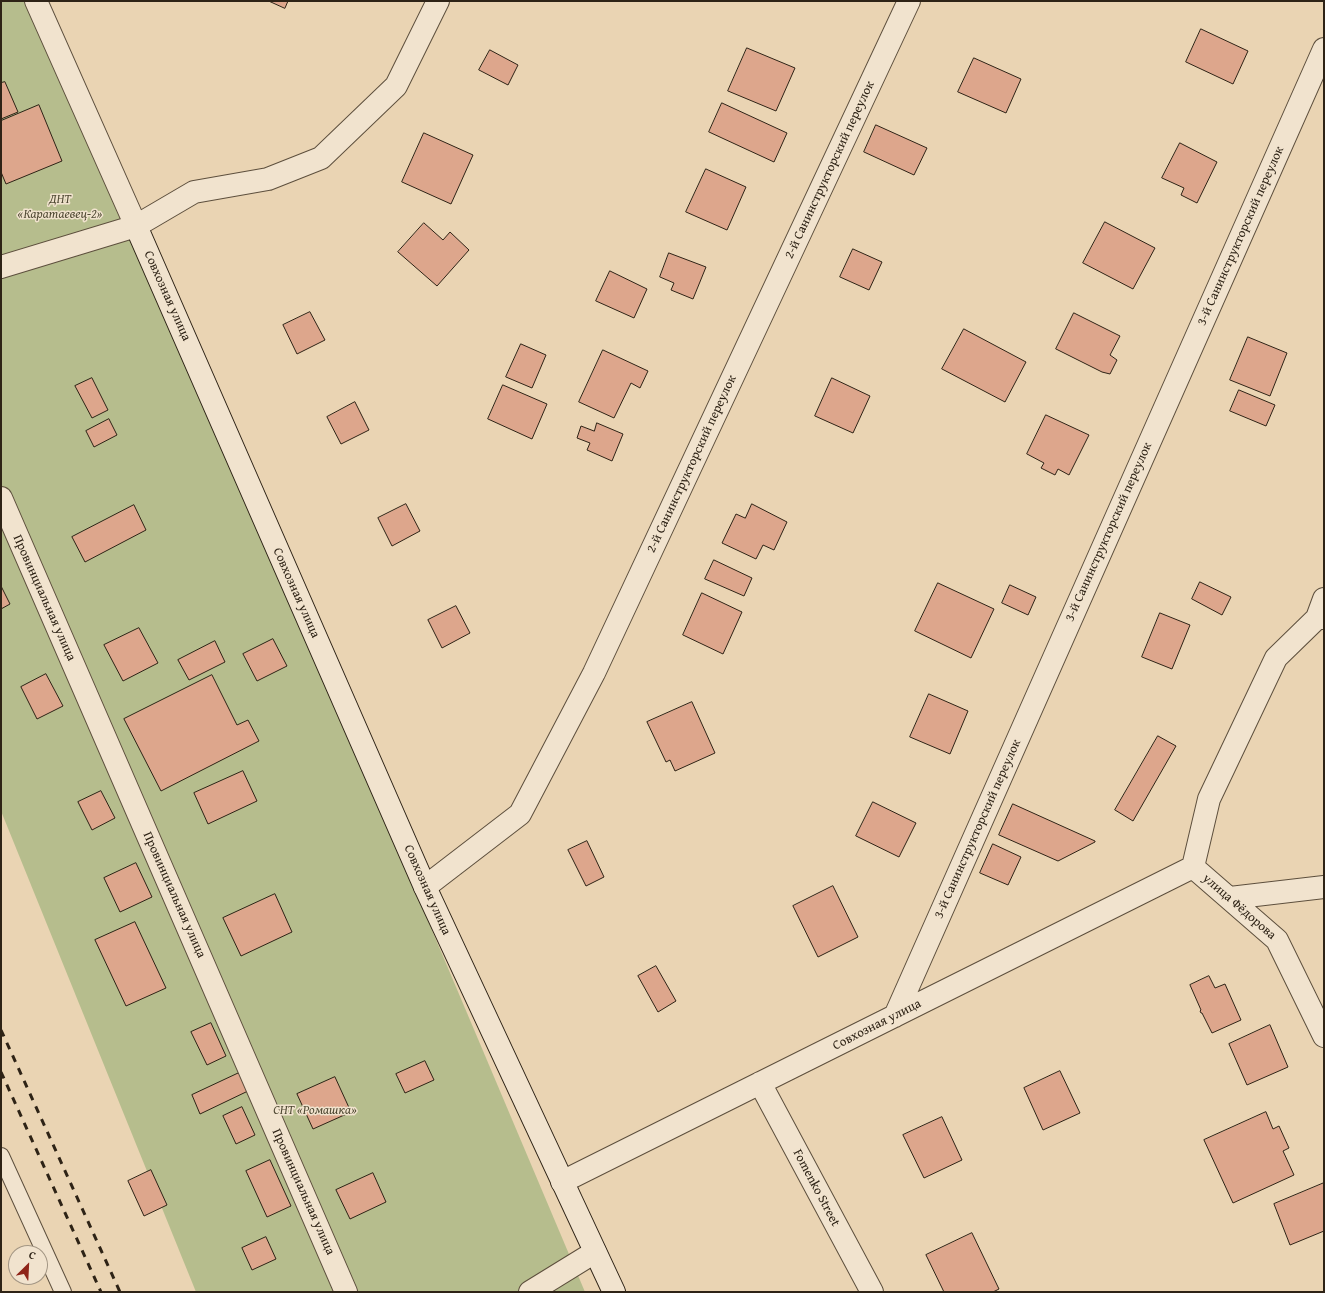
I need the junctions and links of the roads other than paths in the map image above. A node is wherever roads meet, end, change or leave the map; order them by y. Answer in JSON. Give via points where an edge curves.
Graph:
{"nodes":[{"id":1,"x":36,"y":1,"type":"edge"},
{"id":2,"x":438,"y":1,"type":"edge"},
{"id":3,"x":909,"y":1,"type":"edge"},
{"id":4,"x":1324,"y":49,"type":"edge"},
{"id":5,"x":136,"y":226,"type":"junction"},
{"id":6,"x":1,"y":267,"type":"edge"},
{"id":7,"x":1,"y":498,"type":"edge"},
{"id":8,"x":1322,"y":612,"type":"edge"},
{"id":9,"x":1193,"y":866,"type":"junction"},
{"id":10,"x":425,"y":887,"type":"junction"},
{"id":11,"x":1324,"y":887,"type":"edge"},
{"id":12,"x":1230,"y":898,"type":"junction"},
{"id":13,"x":895,"y":1016,"type":"junction"},
{"id":14,"x":1324,"y":1036,"type":"edge"},
{"id":15,"x":760,"y":1083,"type":"junction"},
{"id":16,"x":1,"y":1156,"type":"edge"},
{"id":17,"x":562,"y":1182,"type":"junction"},
{"id":18,"x":595,"y":1252,"type":"junction"},
{"id":19,"x":64,"y":1292,"type":"edge"},
{"id":20,"x":346,"y":1292,"type":"edge"},
{"id":21,"x":530,"y":1292,"type":"edge"},
{"id":22,"x":614,"y":1292,"type":"edge"},
{"id":23,"x":872,"y":1292,"type":"edge"}],
"edges":[{"from":1,"to":5,"type":"street","name":"Совхозная улица"},
{"from":2,"to":5,"type":"street","via":[[396,86],[321,158],[268,179],[194,192]]},
{"from":3,"to":10,"type":"street","name":"2-й Санинструкторский переулок","via":[[594,673],[520,814]]},
{"from":4,"to":13,"type":"street","name":"3-й Санинструкторский переулок"},
{"from":5,"to":6,"type":"street"},
{"from":5,"to":10,"type":"street","name":"Совхозная улица"},
{"from":7,"to":20,"type":"street","name":"Провинциальная улица"},
{"from":8,"to":9,"type":"street","via":[[1276,658],[1209,799]]},
{"from":9,"to":12,"type":"street","name":"улица Фёдорова"},
{"from":9,"to":13,"type":"street","name":"Совхозная улица"},
{"from":10,"to":17,"type":"street","name":"Совхозная улица"},
{"from":11,"to":12,"type":"street"},
{"from":12,"to":14,"type":"street","name":"улица Фёдорова","via":[[1277,940]]},
{"from":13,"to":15,"type":"street","name":"Совхозная улица"},
{"from":15,"to":17,"type":"street","name":"Совхозная улица"},
{"from":15,"to":23,"type":"street","name":"Fomenko Street"},
{"from":16,"to":19,"type":"lane"},
{"from":17,"to":18,"type":"street","name":"Совхозная улица"},
{"from":18,"to":21,"type":"street"},
{"from":18,"to":22,"type":"street","name":"Совхозная улица"}]}
